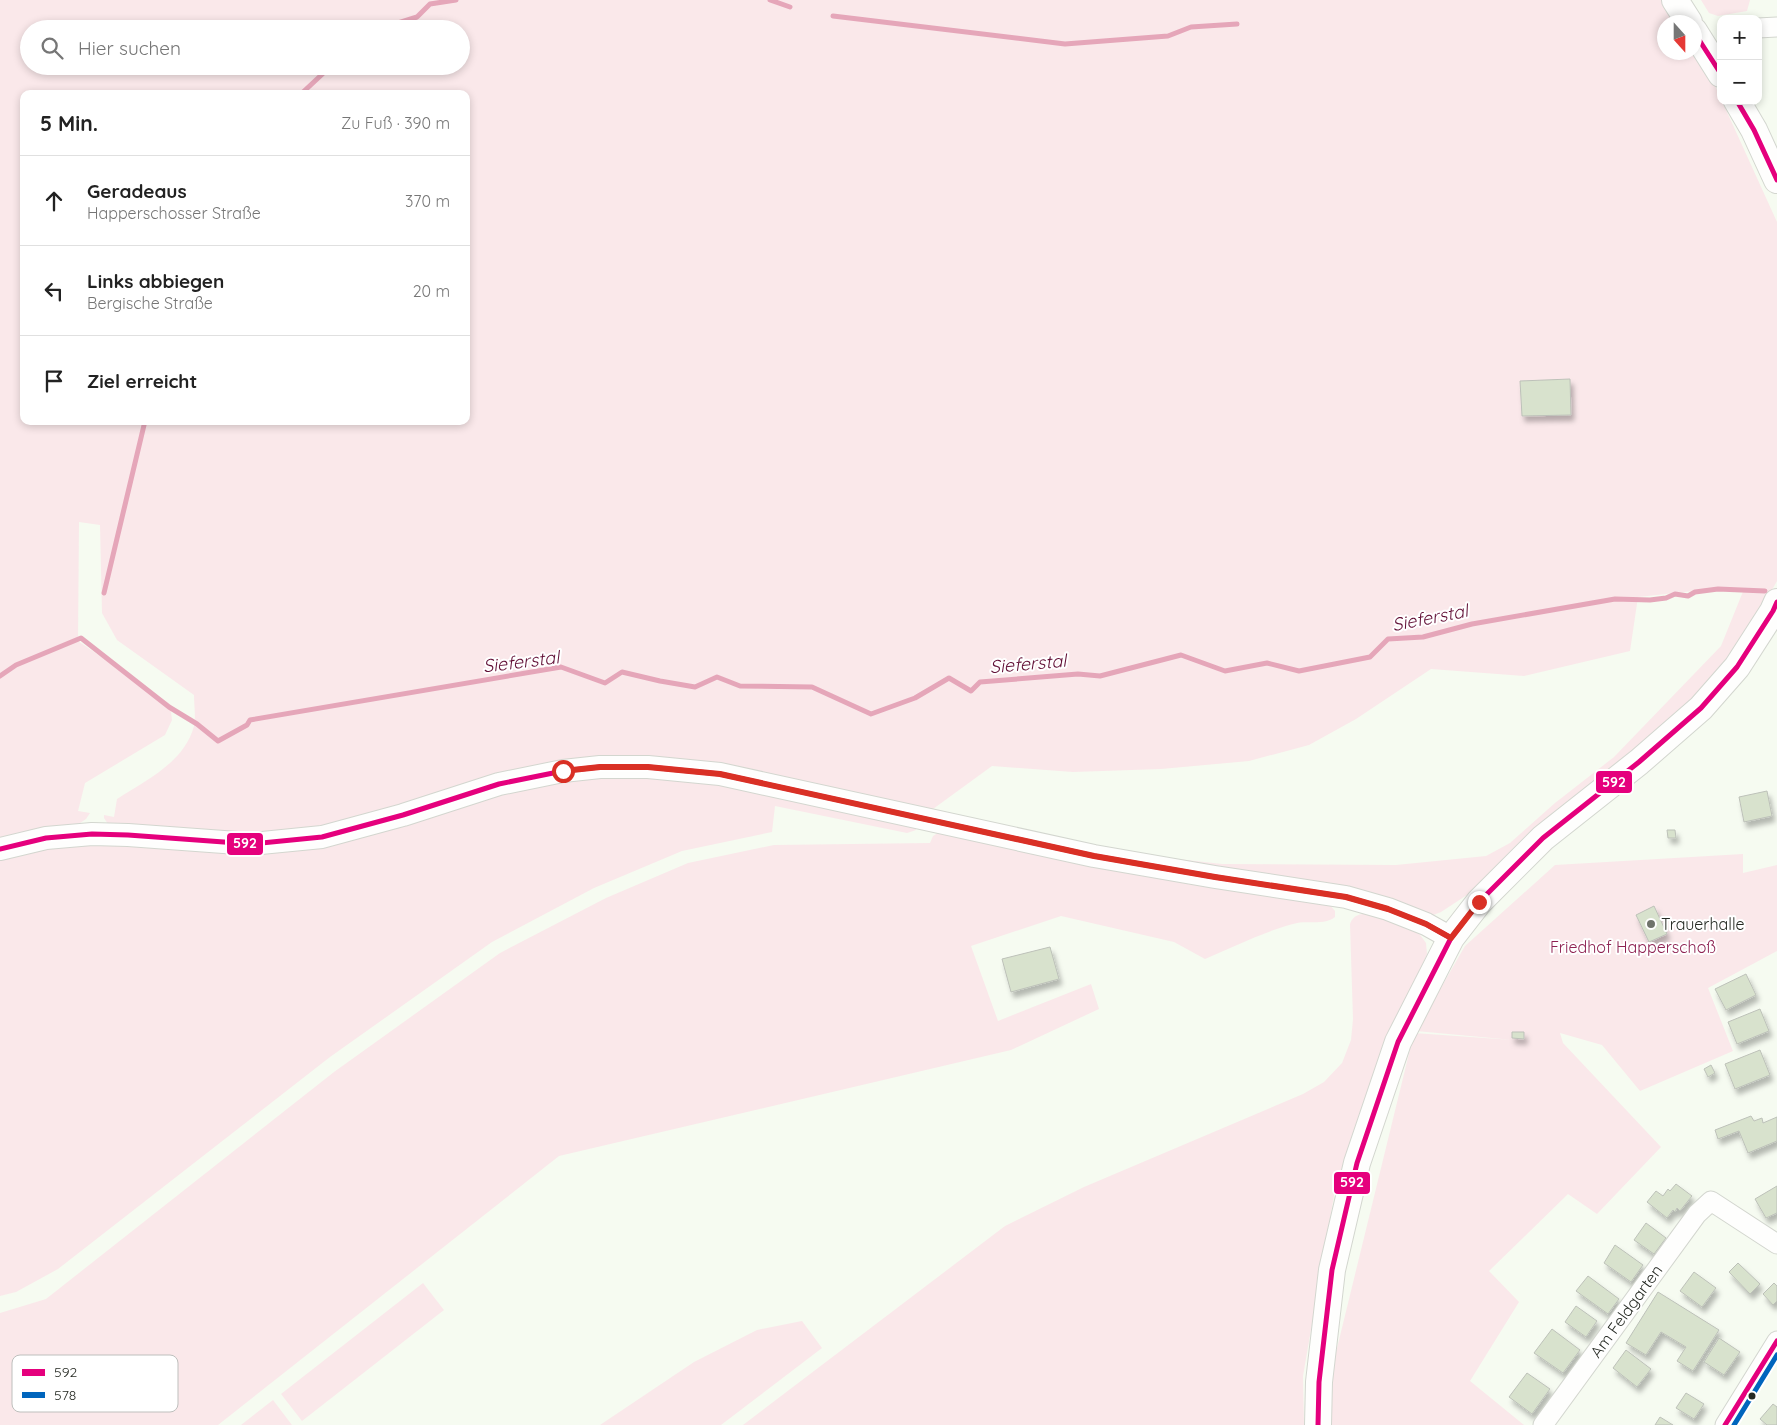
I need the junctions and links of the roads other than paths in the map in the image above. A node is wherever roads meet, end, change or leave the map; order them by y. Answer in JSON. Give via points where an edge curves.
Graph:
{"nodes":[{"id":1,"x":1675,"y":0,"type":"edge"},
{"id":2,"x":1685,"y":15,"type":"edge"},
{"id":3,"x":1777,"y":27,"type":"edge"},
{"id":4,"x":1762,"y":28,"type":"edge"},
{"id":5,"x":1707,"y":40,"type":"edge"},
{"id":6,"x":1717,"y":64,"type":"edge"},
{"id":7,"x":1739,"y":105,"type":"edge"},
{"id":8,"x":1777,"y":180,"type":"edge"},
{"id":9,"x":1777,"y":602,"type":"edge"},
{"id":10,"x":0,"y":848,"type":"edge"},
{"id":11,"x":1451,"y":938,"type":"junction"},
{"id":12,"x":1777,"y":1244,"type":"edge"},
{"id":13,"x":1777,"y":1340,"type":"edge"},
{"id":14,"x":1318,"y":1425,"type":"edge"},
{"id":15,"x":1544,"y":1425,"type":"edge"},
{"id":16,"x":1725,"y":1425,"type":"edge"}],
"edges":[{"from":1,"to":2,"type":"main road"},
{"from":3,"to":4,"type":"street"},
{"from":5,"to":6,"type":"main road"},
{"from":7,"to":8,"type":"main road"},
{"from":9,"to":11,"type":"main road","via":[[1737,667],[1701,708],[1543,838],[1479,902]]},
{"from":10,"to":11,"type":"street","via":[[46,838],[92,834],[251,844],[322,837],[499,784],[563,771],[648,767],[720,774],[1094,856],[1346,897],[1388,909]]},
{"from":11,"to":14,"type":"main road","via":[[1398,1042],[1357,1163],[1332,1270],[1319,1382]]},
{"from":12,"to":15,"type":"street","name":"Am Feldgarten","via":[[1711,1201],[1697,1214]]},
{"from":13,"to":16,"type":"street"}]}
